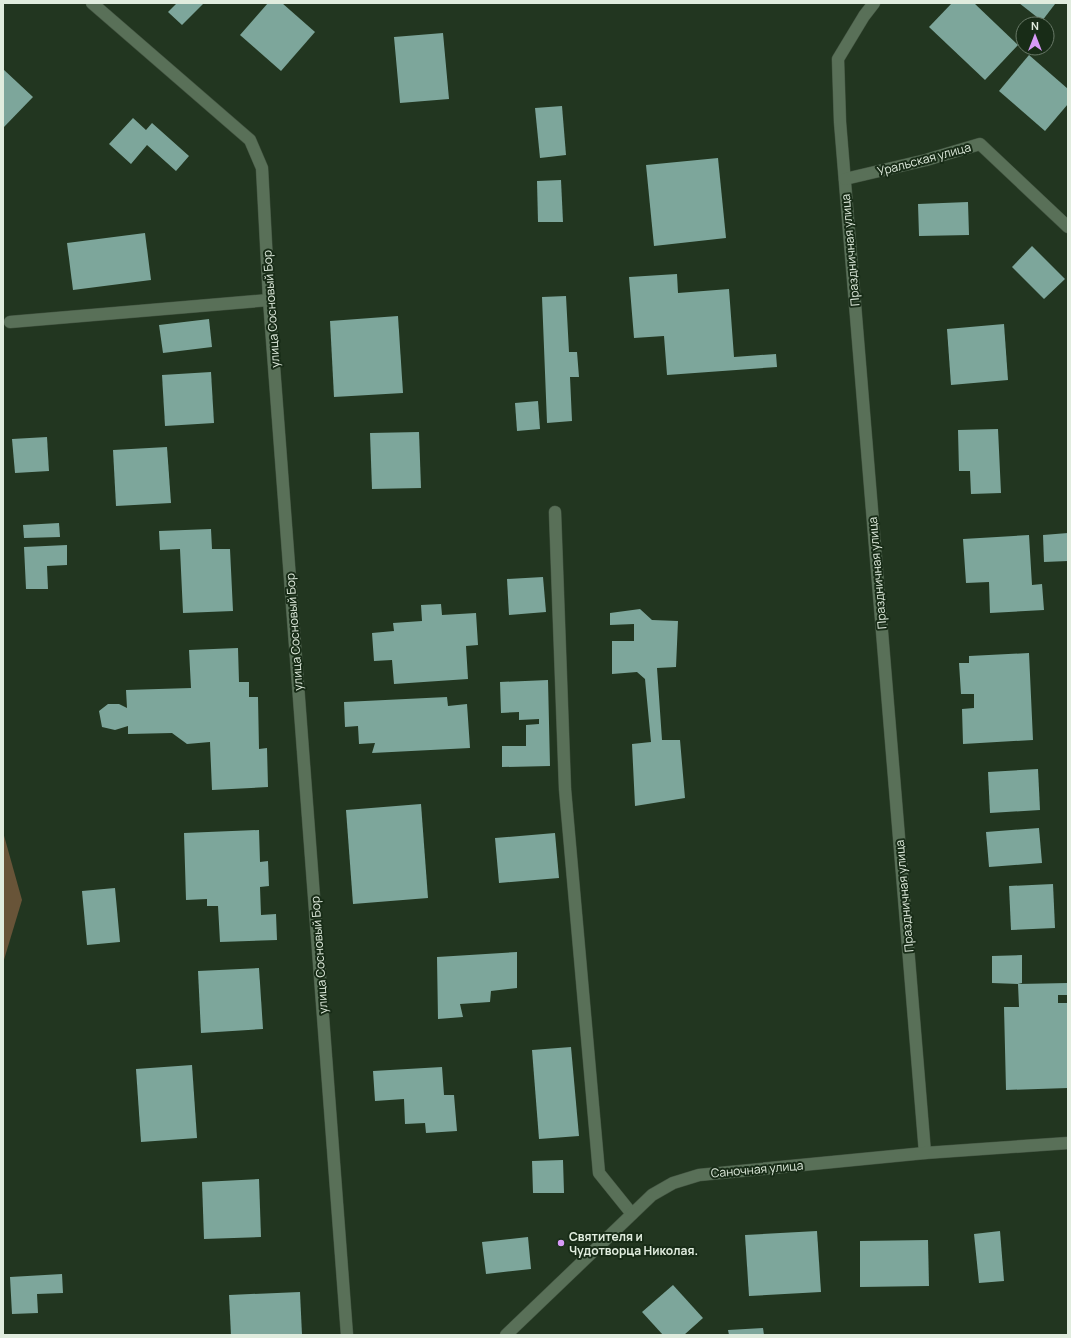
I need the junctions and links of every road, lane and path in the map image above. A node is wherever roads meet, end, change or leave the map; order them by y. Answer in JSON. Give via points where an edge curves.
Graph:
{"nodes":[{"id":1,"x":92,"y":3,"type":"edge"},
{"id":2,"x":874,"y":3,"type":"edge"},
{"id":3,"x":844,"y":179,"type":"junction"},
{"id":4,"x":1068,"y":227,"type":"edge"},
{"id":5,"x":269,"y":300,"type":"junction"},
{"id":6,"x":10,"y":322,"type":"dead end"},
{"id":7,"x":555,"y":512,"type":"dead end"},
{"id":8,"x":1068,"y":1143,"type":"edge"},
{"id":9,"x":925,"y":1153,"type":"junction"},
{"id":10,"x":632,"y":1214,"type":"junction"},
{"id":11,"x":348,"y":1335,"type":"edge"},
{"id":12,"x":506,"y":1335,"type":"edge"}],
"edges":[{"from":1,"to":5,"type":"street","name":"улица Сосновый Бор","via":[[250,140],[262,168]]},
{"from":2,"to":3,"type":"street","name":"Праздничная улица","via":[[838,59]]},
{"from":3,"to":4,"type":"street","name":"Уральская улица","via":[[926,160],[980,144]]},
{"from":3,"to":9,"type":"street","name":"Праздничная улица"},
{"from":5,"to":6,"type":"street"},
{"from":5,"to":11,"type":"street","name":"улица Сосновый Бор"},
{"from":7,"to":10,"type":"street","via":[[564,789],[599,1172]]},
{"from":8,"to":9,"type":"street","name":"Саночная улица"},
{"from":9,"to":10,"type":"street","name":"Саночная улица","via":[[699,1175],[673,1183],[652,1195]]},
{"from":10,"to":12,"type":"street","name":"Саночная улица"}]}
